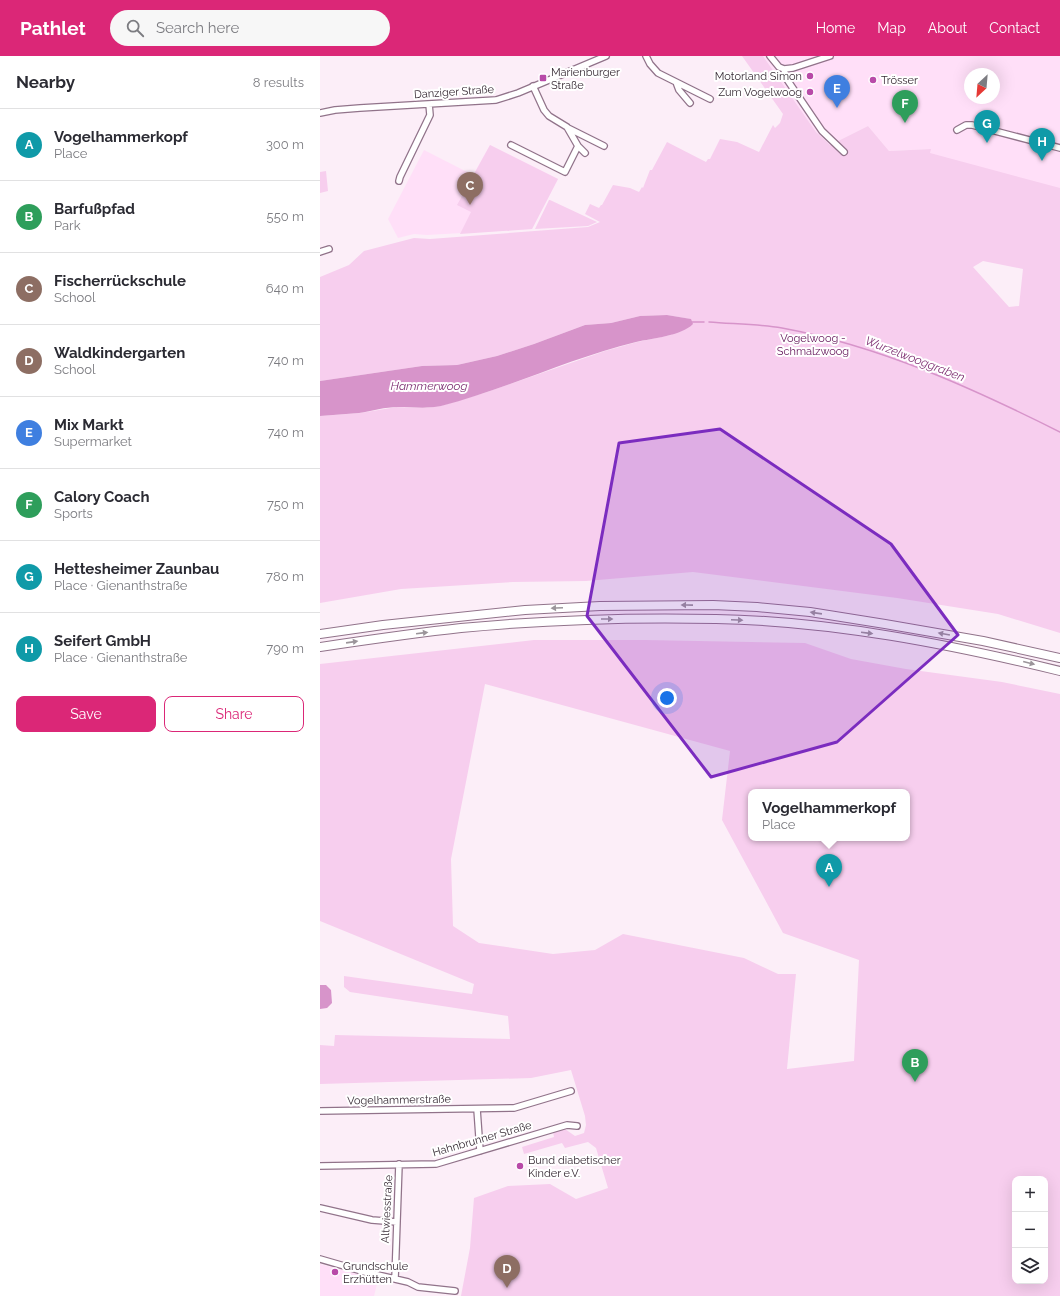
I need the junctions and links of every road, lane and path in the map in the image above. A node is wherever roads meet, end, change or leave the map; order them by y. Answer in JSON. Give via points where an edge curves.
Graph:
{"nodes":[{"id":1,"x":606,"y":56,"type":"edge"},
{"id":2,"x":646,"y":56,"type":"edge"},
{"id":3,"x":770,"y":56,"type":"edge"},
{"id":4,"x":829,"y":56,"type":"edge"},
{"id":5,"x":784,"y":69,"type":"junction"},
{"id":6,"x":676,"y":82,"type":"junction"},
{"id":7,"x":533,"y":86,"type":"junction"},
{"id":8,"x":710,"y":99,"type":"dead end"},
{"id":9,"x":690,"y":103,"type":"dead end"},
{"id":10,"x":429,"y":104,"type":"junction"},
{"id":11,"x":320,"y":113,"type":"edge"},
{"id":12,"x":568,"y":128,"type":"junction"},
{"id":13,"x":957,"y":130,"type":"dead end"},
{"id":14,"x":511,"y":144,"type":"dead end"},
{"id":15,"x":578,"y":146,"type":"junction"},
{"id":16,"x":604,"y":146,"type":"dead end"},
{"id":17,"x":1060,"y":148,"type":"edge"},
{"id":18,"x":844,"y":152,"type":"dead end"},
{"id":19,"x":585,"y":153,"type":"dead end"},
{"id":20,"x":399,"y":181,"type":"dead end"},
{"id":21,"x":329,"y":249,"type":"dead end"},
{"id":22,"x":320,"y":252,"type":"edge"},
{"id":23,"x":320,"y":634,"type":"edge"},
{"id":24,"x":320,"y":647,"type":"edge"},
{"id":25,"x":1060,"y":658,"type":"edge"},
{"id":26,"x":1060,"y":671,"type":"edge"},
{"id":27,"x":571,"y":1091,"type":"dead end"},
{"id":28,"x":477,"y":1109,"type":"junction"},
{"id":29,"x":320,"y":1112,"type":"edge"},
{"id":30,"x":577,"y":1126,"type":"dead end"},
{"id":31,"x":480,"y":1151,"type":"junction"},
{"id":32,"x":400,"y":1164,"type":"junction"},
{"id":33,"x":320,"y":1166,"type":"edge"},
{"id":34,"x":320,"y":1208,"type":"edge"},
{"id":35,"x":397,"y":1222,"type":"junction"},
{"id":36,"x":320,"y":1259,"type":"edge"},
{"id":37,"x":395,"y":1279,"type":"junction"},
{"id":38,"x":455,"y":1291,"type":"dead end"}],
"edges":[{"from":1,"to":7,"type":"street","name":"Danziger Straße"},
{"from":2,"to":6,"type":"street","via":[[658,73]]},
{"from":3,"to":5,"type":"street"},
{"from":4,"to":5,"type":"street"},
{"from":5,"to":18,"type":"street","via":[[786,78],[822,131]]},
{"from":6,"to":8,"type":"street"},
{"from":6,"to":9,"type":"street"},
{"from":7,"to":10,"type":"street","name":"Danziger Straße","via":[[496,100]]},
{"from":7,"to":12,"type":"street","via":[[544,110]]},
{"from":10,"to":11,"type":"street","name":"Danziger Straße"},
{"from":10,"to":20,"type":"street","via":[[430,115]]},
{"from":12,"to":15,"type":"street"},
{"from":12,"to":16,"type":"street"},
{"from":13,"to":17,"type":"street","via":[[972,125]]},
{"from":14,"to":15,"type":"street","via":[[565,172]]},
{"from":15,"to":19,"type":"street"},
{"from":21,"to":22,"type":"street"},
{"from":25,"to":23,"type":"highway","one_way":true,"via":[[983,641],[810,612],[749,607],[667,605],[524,610]]},
{"from":24,"to":26,"type":"highway","one_way":true,"via":[[461,628],[516,624],[601,619],[717,619],[808,625],[885,635],[999,656]]},
{"from":27,"to":28,"type":"street","name":"Vogelhammerstraße","via":[[514,1108]]},
{"from":28,"to":29,"type":"street","name":"Vogelhammerstraße"},
{"from":28,"to":31,"type":"street"},
{"from":30,"to":31,"type":"street","name":"Hahnbrunner Straße","via":[[567,1125]]},
{"from":31,"to":32,"type":"street","name":"Hahnbrunner Straße","via":[[436,1164]]},
{"from":32,"to":33,"type":"street","name":"Hahnbrunner Straße"},
{"from":32,"to":35,"type":"street","name":"Altwiesstraße"},
{"from":34,"to":35,"type":"street","via":[[372,1220]]},
{"from":35,"to":37,"type":"street","name":"Altwiesstraße"},
{"from":36,"to":37,"type":"street"},
{"from":37,"to":38,"type":"street","via":[[418,1287]]}]}
